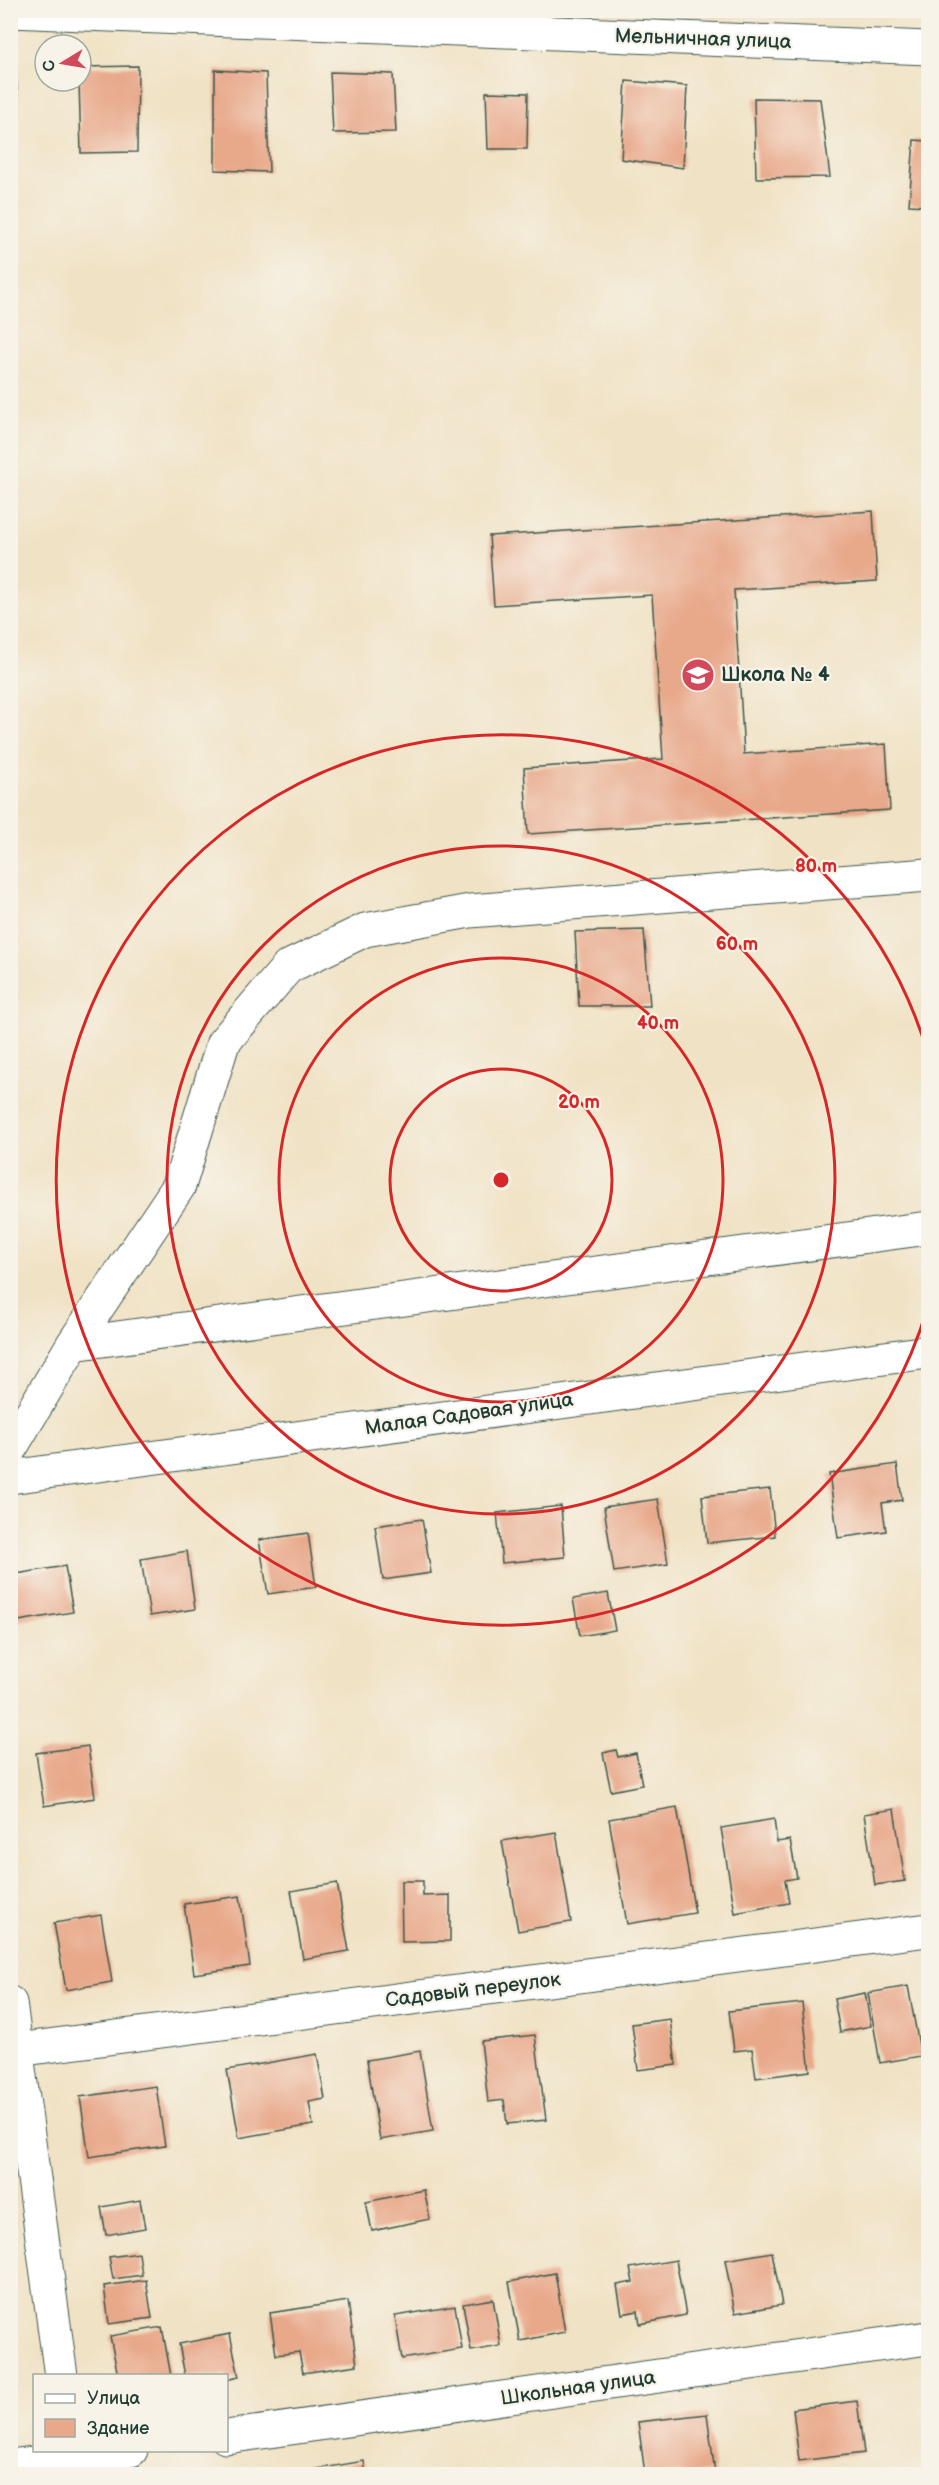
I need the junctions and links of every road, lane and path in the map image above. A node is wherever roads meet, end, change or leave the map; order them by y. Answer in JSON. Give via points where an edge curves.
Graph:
{"nodes":[{"id":1,"x":10,"y":11,"type":"edge"},
{"id":2,"x":928,"y":48,"type":"edge"},
{"id":3,"x":928,"y":875,"type":"edge"},
{"id":4,"x":928,"y":1228,"type":"edge"},
{"id":5,"x":73,"y":1344,"type":"junction"},
{"id":6,"x":928,"y":1352,"type":"edge"},
{"id":7,"x":10,"y":1449,"type":"edge"},
{"id":8,"x":10,"y":1477,"type":"edge"},
{"id":9,"x":928,"y":1930,"type":"edge"},
{"id":10,"x":10,"y":2003,"type":"edge"},
{"id":11,"x":18,"y":2050,"type":"junction"},
{"id":12,"x":928,"y":2338,"type":"edge"},
{"id":13,"x":61,"y":2374,"type":"edge"},
{"id":14,"x":228,"y":2437,"type":"edge"},
{"id":15,"x":125,"y":2452,"type":"edge"},
{"id":16,"x":73,"y":2461,"type":"edge"},
{"id":17,"x":10,"y":2466,"type":"edge"}],
"edges":[{"from":1,"to":2,"type":"street","name":"Мельничная улица"},
{"from":3,"to":5,"type":"street","via":[[470,911],[365,930],[288,967],[224,1043],[179,1186]]},
{"from":4,"to":5,"type":"street"},
{"from":5,"to":7,"type":"street"},
{"from":6,"to":8,"type":"street","name":"Малая Садовая улица"},
{"from":9,"to":11,"type":"street","name":"Садовый переулок"},
{"from":10,"to":11,"type":"street"},
{"from":11,"to":13,"type":"street"},
{"from":12,"to":14,"type":"street","name":"Школьная улица"},
{"from":15,"to":16,"type":"street"},
{"from":16,"to":17,"type":"street"}]}
